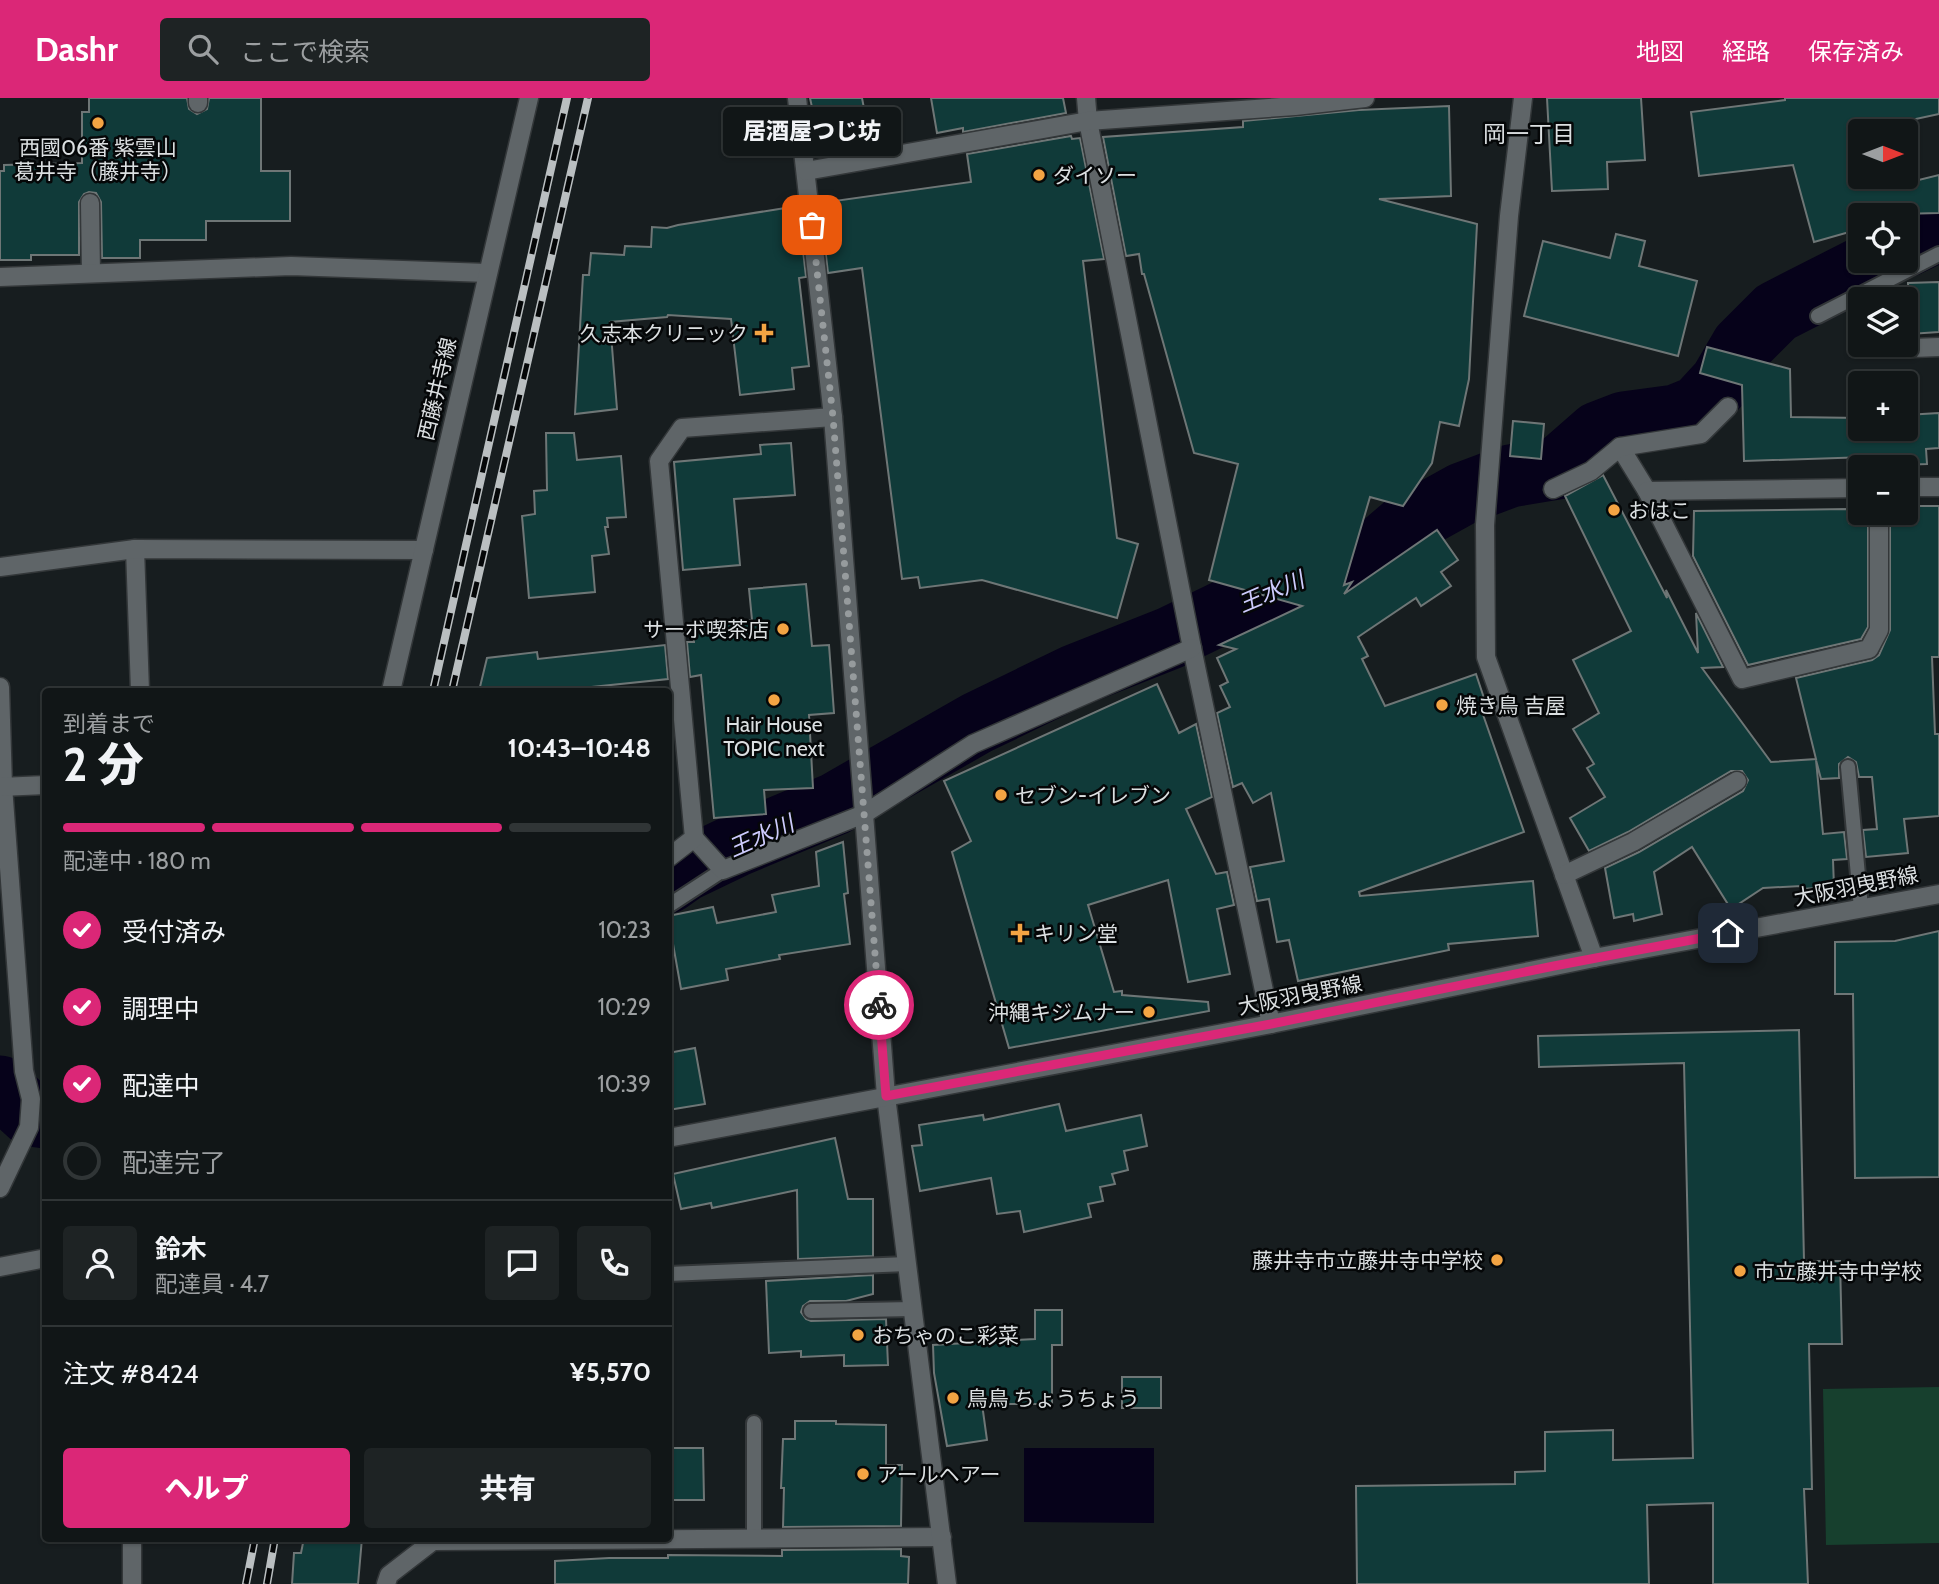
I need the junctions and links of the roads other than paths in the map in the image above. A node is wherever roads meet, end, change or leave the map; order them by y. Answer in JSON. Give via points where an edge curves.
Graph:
{"nodes":[{"id":1,"x":529,"y":98,"type":"edge"},
{"id":2,"x":797,"y":98,"type":"edge"},
{"id":3,"x":1086,"y":98,"type":"edge"},
{"id":4,"x":1365,"y":98,"type":"edge"},
{"id":5,"x":1523,"y":98,"type":"edge"},
{"id":6,"x":1088,"y":121,"type":"junction"},
{"id":7,"x":806,"y":171,"type":"junction"},
{"id":8,"x":90,"y":203,"type":"dead end"},
{"id":9,"x":1939,"y":254,"type":"edge"},
{"id":10,"x":91,"y":273,"type":"junction"},
{"id":11,"x":487,"y":273,"type":"junction"},
{"id":12,"x":0,"y":277,"type":"edge"},
{"id":13,"x":1818,"y":316,"type":"dead end"},
{"id":14,"x":1939,"y":347,"type":"edge"},
{"id":15,"x":1918,"y":348,"type":"edge"},
{"id":16,"x":1728,"y":407,"type":"dead end"},
{"id":17,"x":833,"y":417,"type":"junction"},
{"id":18,"x":1620,"y":447,"type":"junction"},
{"id":19,"x":1939,"y":486,"type":"edge"},
{"id":20,"x":1918,"y":487,"type":"edge"},
{"id":21,"x":1848,"y":488,"type":"edge"},
{"id":22,"x":1553,"y":489,"type":"dead end"},
{"id":23,"x":1647,"y":491,"type":"junction"},
{"id":24,"x":1879,"y":525,"type":"edge"},
{"id":25,"x":135,"y":549,"type":"junction"},
{"id":26,"x":424,"y":550,"type":"junction"},
{"id":27,"x":0,"y":567,"type":"edge"},
{"id":28,"x":1192,"y":648,"type":"junction"},
{"id":29,"x":0,"y":687,"type":"edge"},
{"id":30,"x":140,"y":688,"type":"edge"},
{"id":31,"x":392,"y":688,"type":"edge"},
{"id":32,"x":1848,"y":767,"type":"dead end"},
{"id":33,"x":1737,"y":781,"type":"dead end"},
{"id":34,"x":42,"y":785,"type":"edge"},
{"id":35,"x":2,"y":786,"type":"edge"},
{"id":36,"x":864,"y":814,"type":"junction"},
{"id":37,"x":694,"y":838,"type":"junction"},
{"id":38,"x":672,"y":855,"type":"edge"},
{"id":39,"x":723,"y":870,"type":"junction"},
{"id":40,"x":1564,"y":875,"type":"junction"},
{"id":41,"x":1939,"y":894,"type":"edge"},
{"id":42,"x":672,"y":903,"type":"edge"},
{"id":43,"x":1861,"y":908,"type":"junction"},
{"id":44,"x":1594,"y":958,"type":"junction"},
{"id":45,"x":1271,"y":1024,"type":"junction"},
{"id":46,"x":886,"y":1096,"type":"junction"},
{"id":47,"x":672,"y":1137,"type":"edge"},
{"id":48,"x":0,"y":1188,"type":"edge"},
{"id":49,"x":42,"y":1259,"type":"edge"},
{"id":50,"x":907,"y":1264,"type":"junction"},
{"id":51,"x":0,"y":1267,"type":"edge"},
{"id":52,"x":672,"y":1274,"type":"edge"},
{"id":53,"x":913,"y":1309,"type":"junction"},
{"id":54,"x":811,"y":1311,"type":"dead end"},
{"id":55,"x":754,"y":1423,"type":"dead end"},
{"id":56,"x":942,"y":1537,"type":"junction"},
{"id":57,"x":754,"y":1538,"type":"junction"},
{"id":58,"x":672,"y":1539,"type":"edge"},
{"id":59,"x":132,"y":1542,"type":"edge"},
{"id":60,"x":432,"y":1542,"type":"edge"},
{"id":61,"x":132,"y":1584,"type":"edge"},
{"id":62,"x":386,"y":1584,"type":"edge"},
{"id":63,"x":947,"y":1584,"type":"edge"}],
"edges":[{"from":1,"to":11,"type":"street","name":"西藤井寺線"},
{"from":2,"to":7,"type":"street"},
{"from":3,"to":6,"type":"street"},
{"from":4,"to":6,"type":"street"},
{"from":5,"to":40,"type":"street","via":[[1508,216],[1486,509],[1486,657]]},
{"from":6,"to":7,"type":"street"},
{"from":6,"to":28,"type":"street"},
{"from":7,"to":17,"type":"street"},
{"from":8,"to":10,"type":"street"},
{"from":9,"to":13,"type":"lane"},
{"from":10,"to":11,"type":"street","via":[[291,266]]},
{"from":10,"to":12,"type":"street"},
{"from":11,"to":26,"type":"street","name":"西藤井寺線"},
{"from":14,"to":15,"type":"street"},
{"from":16,"to":18,"type":"street","via":[[1701,433]]},
{"from":17,"to":36,"type":"street"},
{"from":17,"to":37,"type":"street","via":[[682,428],[659,461]]},
{"from":18,"to":22,"type":"street","via":[[1591,471]]},
{"from":18,"to":23,"type":"street"},
{"from":19,"to":20,"type":"street"},
{"from":21,"to":23,"type":"street"},
{"from":23,"to":24,"type":"street","via":[[1742,679],[1869,649],[1879,629]]},
{"from":25,"to":26,"type":"street"},
{"from":25,"to":27,"type":"street"},
{"from":25,"to":30,"type":"street"},
{"from":26,"to":31,"type":"street","name":"西藤井寺線"},
{"from":28,"to":36,"type":"street","via":[[973,744]]},
{"from":28,"to":45,"type":"street"},
{"from":29,"to":35,"type":"street"},
{"from":32,"to":43,"type":"lane"},
{"from":33,"to":40,"type":"street","via":[[1633,842]]},
{"from":34,"to":35,"type":"street"},
{"from":35,"to":48,"type":"street","via":[[24,1071],[31,1099],[29,1127]]},
{"from":36,"to":39,"type":"street"},
{"from":36,"to":46,"type":"street"},
{"from":37,"to":38,"type":"street"},
{"from":37,"to":39,"type":"street"},
{"from":39,"to":42,"type":"lane"},
{"from":40,"to":44,"type":"street"},
{"from":41,"to":43,"type":"street","name":"大阪羽曳野線"},
{"from":43,"to":44,"type":"street","name":"大阪羽曳野線"},
{"from":44,"to":45,"type":"street","name":"大阪羽曳野線"},
{"from":45,"to":46,"type":"street","name":"大阪羽曳野線"},
{"from":46,"to":47,"type":"street","name":"大阪羽曳野線"},
{"from":46,"to":50,"type":"street"},
{"from":49,"to":51,"type":"street"},
{"from":50,"to":52,"type":"lane"},
{"from":50,"to":53,"type":"street"},
{"from":53,"to":54,"type":"lane"},
{"from":53,"to":56,"type":"street"},
{"from":55,"to":57,"type":"lane"},
{"from":56,"to":57,"type":"street"},
{"from":56,"to":63,"type":"street"},
{"from":57,"to":58,"type":"street"},
{"from":59,"to":61,"type":"street"},
{"from":60,"to":62,"type":"street","via":[[389,1575]]}]}
